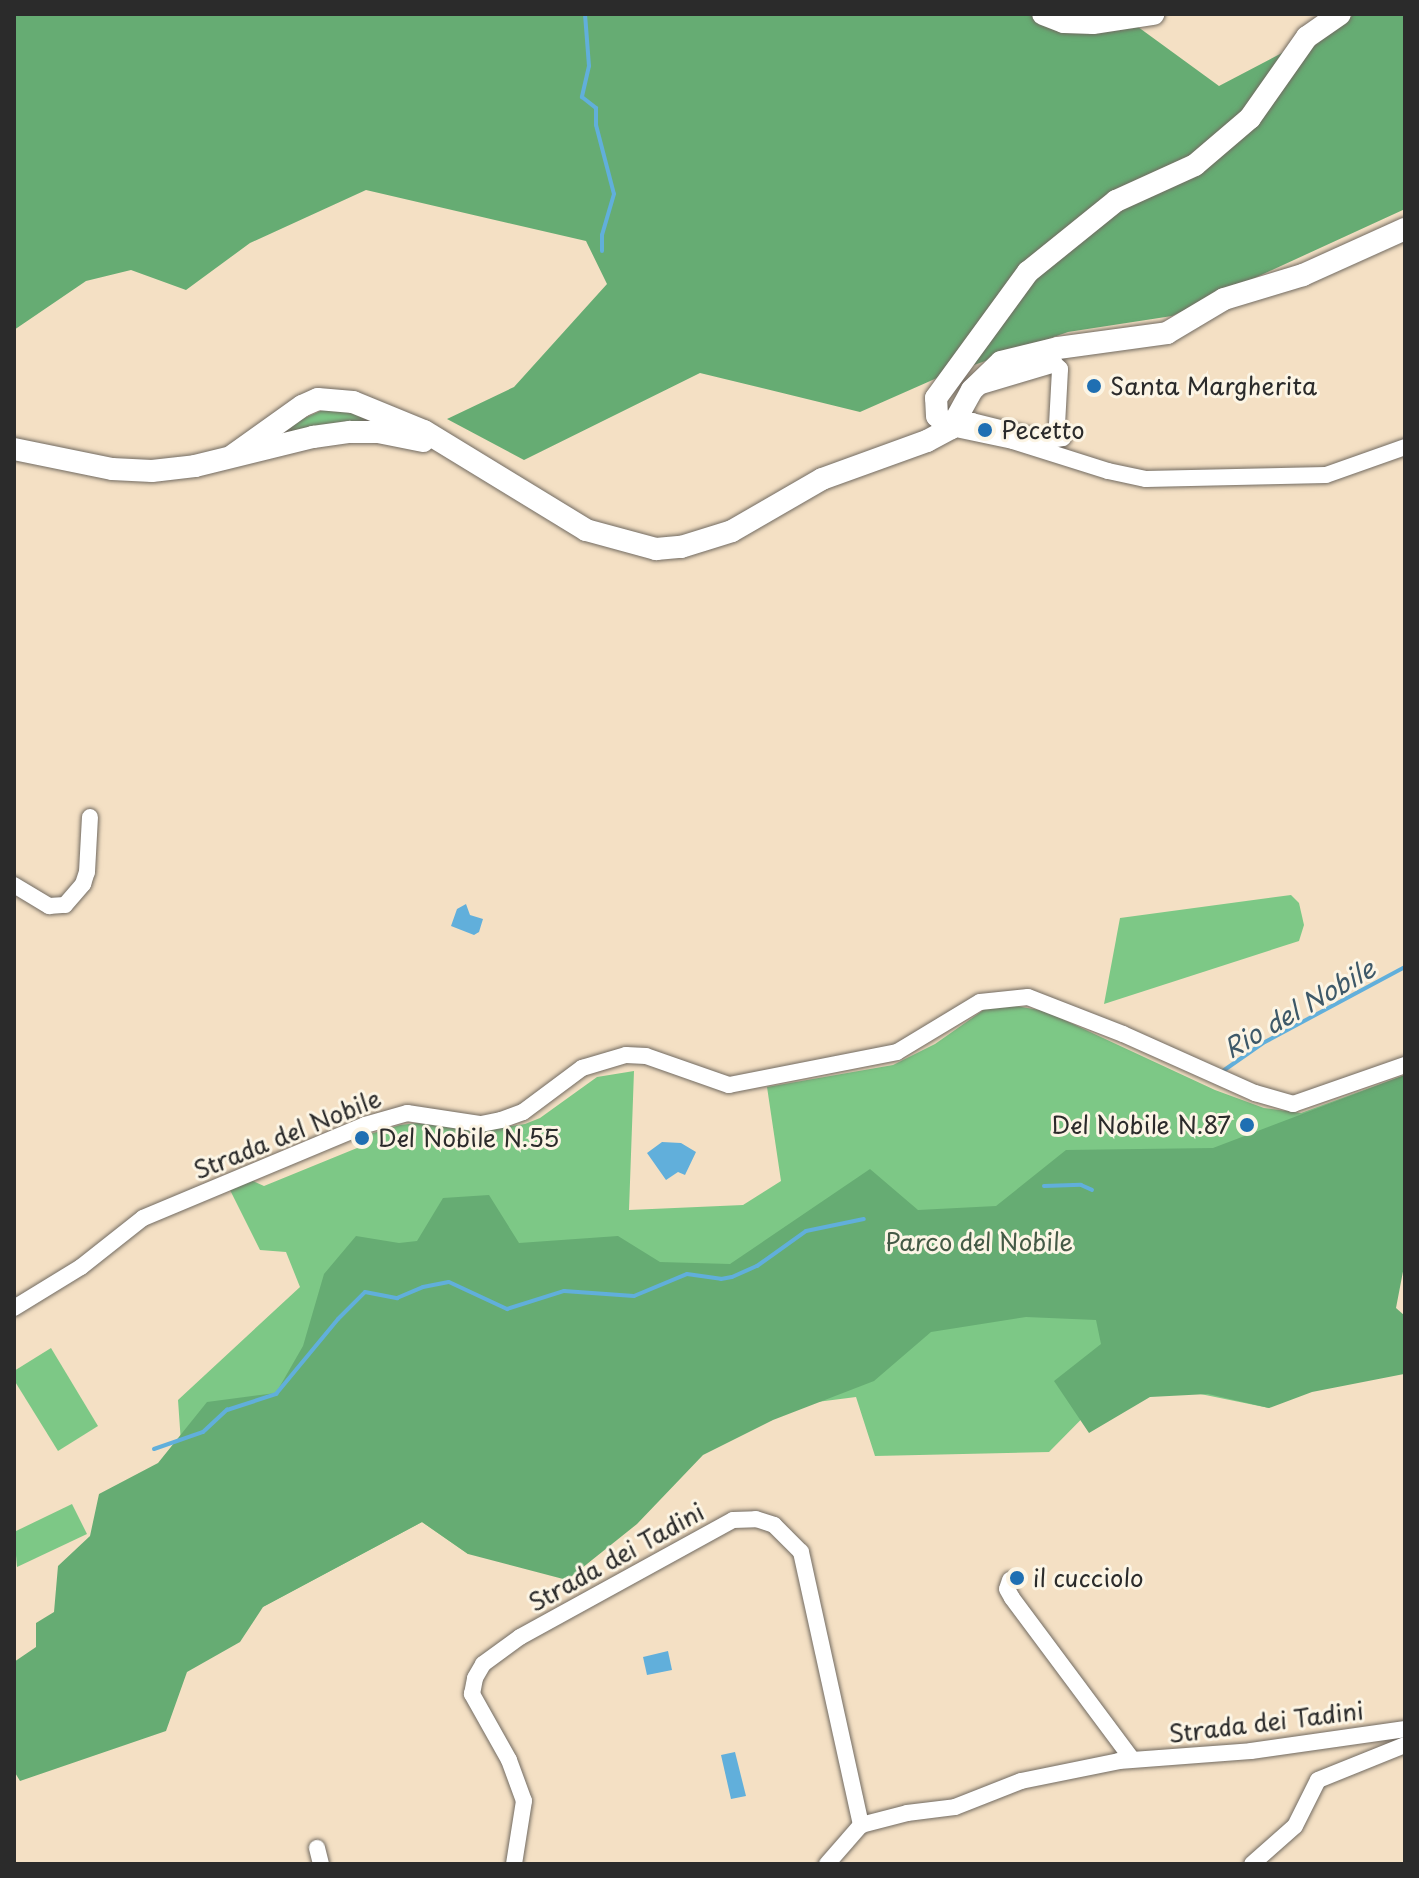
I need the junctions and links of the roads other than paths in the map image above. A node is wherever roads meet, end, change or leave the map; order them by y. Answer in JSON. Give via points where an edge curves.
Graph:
{"nodes":[{"id":1,"x":1043,"y":14,"type":"edge"},
{"id":2,"x":1153,"y":14,"type":"edge"},
{"id":3,"x":1340,"y":14,"type":"edge"},
{"id":4,"x":1405,"y":229,"type":"edge"},
{"id":5,"x":972,"y":390,"type":"junction"},
{"id":6,"x":951,"y":428,"type":"junction"},
{"id":7,"x":448,"y":447,"type":"junction"},
{"id":8,"x":1405,"y":447,"type":"edge"},
{"id":9,"x":14,"y":449,"type":"edge"},
{"id":10,"x":232,"y":456,"type":"junction"},
{"id":11,"x":90,"y":817,"type":"dead end"},
{"id":12,"x":14,"y":885,"type":"edge"},
{"id":13,"x":1405,"y":1065,"type":"edge"},
{"id":14,"x":14,"y":1308,"type":"edge"},
{"id":15,"x":1010,"y":1580,"type":"dead end"},
{"id":16,"x":1405,"y":1729,"type":"edge"},
{"id":17,"x":1405,"y":1745,"type":"edge"},
{"id":18,"x":1132,"y":1759,"type":"junction"},
{"id":19,"x":861,"y":1825,"type":"junction"},
{"id":20,"x":514,"y":1864,"type":"edge"},
{"id":21,"x":827,"y":1864,"type":"edge"},
{"id":22,"x":1252,"y":1864,"type":"edge"}],
"edges":[{"from":1,"to":2,"type":"street","via":[[1064,22],[1093,23]]},
{"from":3,"to":6,"type":"street","via":[[1307,37],[1250,118],[1195,165],[1116,201],[1028,272],[936,398],[937,416]]},
{"from":4,"to":5,"type":"street","via":[[1303,275],[1224,299],[1167,333],[1001,362]]},
{"from":5,"to":6,"type":"street"},
{"from":5,"to":6,"type":"street","via":[[1055,364],[1060,369],[1057,425],[1063,438],[1049,440],[972,421]]},
{"from":6,"to":7,"type":"street","via":[[822,479],[732,531],[656,549],[586,530]]},
{"from":6,"to":8,"type":"street","via":[[1146,479],[1326,475]]},
{"from":7,"to":10,"type":"street","via":[[378,432],[350,432]]},
{"from":7,"to":10,"type":"street","via":[[381,412],[353,402],[318,399]]},
{"from":9,"to":10,"type":"street","via":[[125,470],[174,469]]},
{"from":11,"to":12,"type":"street","via":[[87,872],[65,905],[49,906]]},
{"from":13,"to":14,"type":"street","name":"Strada del Nobile","via":[[1293,1104],[1028,997],[980,1002],[897,1052],[729,1085],[646,1056],[626,1055],[582,1068],[532,1106],[501,1120],[481,1124],[407,1113],[365,1125],[143,1218],[81,1267]]},
{"from":15,"to":18,"type":"street","via":[[1012,1598]]},
{"from":16,"to":18,"type":"street","name":"Strada dei Tadini","via":[[1251,1751]]},
{"from":17,"to":22,"type":"street","via":[[1318,1780],[1295,1826]]},
{"from":18,"to":19,"type":"street","name":"Strada dei Tadini","via":[[1021,1781],[955,1807]]},
{"from":19,"to":20,"type":"street","name":"Strada dei Tadini","via":[[801,1552],[774,1525],[733,1520],[520,1637],[483,1664],[472,1694],[509,1760],[524,1801]]},
{"from":19,"to":21,"type":"street"}]}
